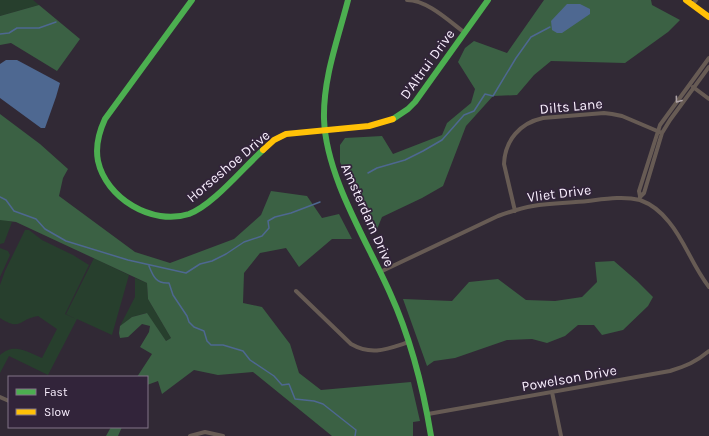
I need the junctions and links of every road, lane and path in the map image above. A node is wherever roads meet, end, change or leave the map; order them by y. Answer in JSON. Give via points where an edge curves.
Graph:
{"nodes":[{"id":1,"x":192,"y":0,"type":"edge"},
{"id":2,"x":348,"y":0,"type":"edge"},
{"id":3,"x":407,"y":0,"type":"edge"},
{"id":4,"x":488,"y":0,"type":"edge"},
{"id":5,"x":686,"y":0,"type":"edge"},
{"id":6,"x":694,"y":2,"type":"edge"},
{"id":7,"x":709,"y":17,"type":"edge"},
{"id":8,"x":465,"y":33,"type":"junction"},
{"id":9,"x":709,"y":58,"type":"edge"},
{"id":10,"x":709,"y":67,"type":"edge"},
{"id":11,"x":689,"y":85,"type":"junction"},
{"id":12,"x":694,"y":88,"type":"junction"},
{"id":13,"x":709,"y":99,"type":"edge"},
{"id":14,"x":325,"y":130,"type":"junction"},
{"id":15,"x":660,"y":132,"type":"junction"},
{"id":16,"x":640,"y":198,"type":"junction"},
{"id":17,"x":515,"y":210,"type":"junction"},
{"id":18,"x":380,"y":272,"type":"junction"},
{"id":19,"x":709,"y":287,"type":"edge"},
{"id":20,"x":296,"y":291,"type":"dead end"},
{"id":21,"x":409,"y":342,"type":"junction"},
{"id":22,"x":709,"y":350,"type":"edge"},
{"id":23,"x":552,"y":392,"type":"junction"},
{"id":24,"x":428,"y":414,"type":"junction"},
{"id":25,"x":190,"y":436,"type":"edge"},
{"id":26,"x":223,"y":436,"type":"edge"},
{"id":27,"x":431,"y":436,"type":"edge"},
{"id":28,"x":561,"y":436,"type":"edge"}],
"edges":[{"from":1,"to":14,"type":"street","name":"Horseshoe Drive","via":[[108,112],[102,125],[97,147],[99,165],[108,183],[120,196],[130,205],[154,215],[189,214],[211,199],[277,138],[286,134]]},
{"from":2,"to":14,"type":"street","name":"Amsterdam Drive","via":[[326,84]]},
{"from":3,"to":8,"type":"street","via":[[424,4]]},
{"from":4,"to":8,"type":"street","name":"D'Altrui Drive"},
{"from":5,"to":6,"type":"street"},
{"from":6,"to":7,"type":"street"},
{"from":8,"to":14,"type":"street","name":"D'Altrui Drive","via":[[404,114],[379,124]]},
{"from":9,"to":11,"type":"street"},
{"from":10,"to":12,"type":"street"},
{"from":11,"to":12,"type":"street"},
{"from":11,"to":15,"type":"street","one_way":true,"via":[[665,117]]},
{"from":12,"to":13,"type":"street"},
{"from":12,"to":15,"type":"street"},
{"from":14,"to":18,"type":"street","name":"Amsterdam Drive","via":[[338,182]]},
{"from":15,"to":16,"type":"street","via":[[644,193]]},
{"from":15,"to":17,"type":"street","name":"Dilts Lane","via":[[622,116],[604,113],[543,118],[524,125],[512,138],[504,158]]},
{"from":16,"to":17,"type":"street","name":"Vliet Drive","via":[[614,198]]},
{"from":16,"to":19,"type":"street","name":"Vliet Drive","via":[[669,221],[698,273]]},
{"from":17,"to":18,"type":"street","name":"Vliet Drive"},
{"from":18,"to":21,"type":"street","name":"Amsterdam Drive"},
{"from":20,"to":21,"type":"street","via":[[357,348],[377,351]]},
{"from":21,"to":24,"type":"street","name":"Amsterdam Drive"},
{"from":22,"to":23,"type":"street","name":"Powelson Drive","via":[[690,365],[670,371]]},
{"from":23,"to":24,"type":"street","name":"Powelson Drive"},
{"from":23,"to":28,"type":"street"},
{"from":24,"to":27,"type":"street","name":"Amsterdam Drive"},
{"from":25,"to":26,"type":"street","via":[[206,432]]}]}
